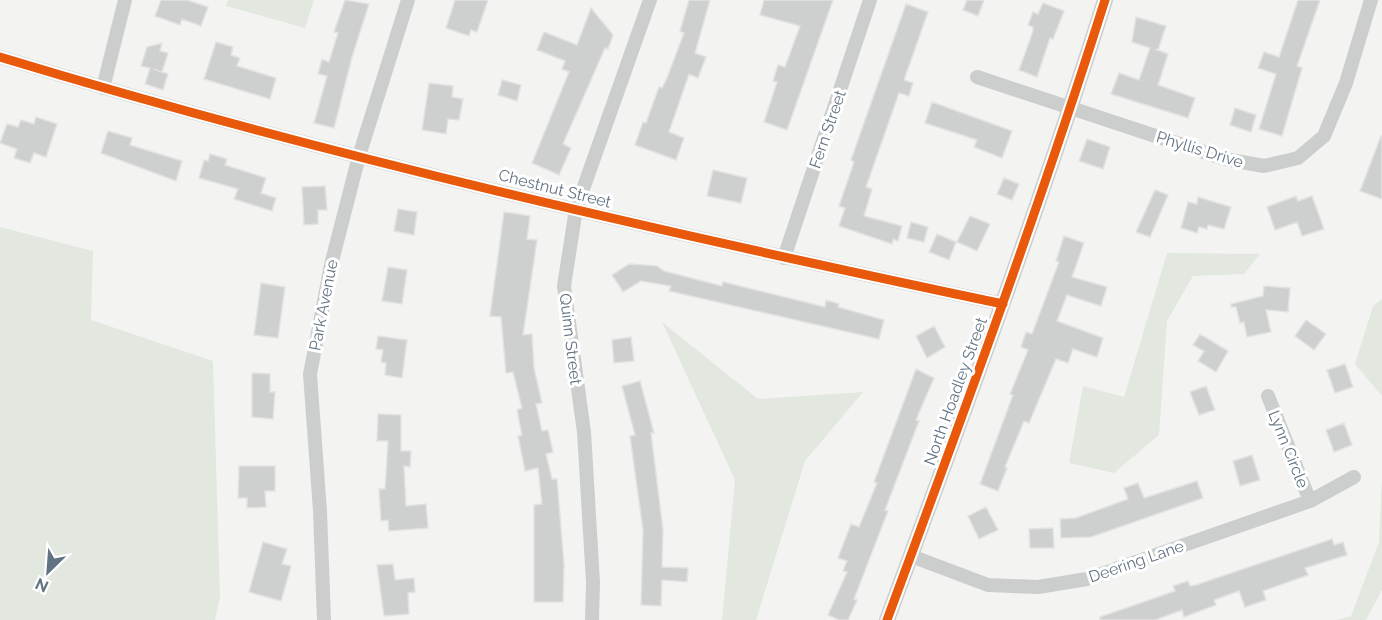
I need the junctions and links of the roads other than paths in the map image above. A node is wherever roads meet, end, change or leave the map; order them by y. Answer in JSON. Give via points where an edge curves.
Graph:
{"nodes":[{"id":1,"x":125,"y":0,"type":"edge"},
{"id":2,"x":408,"y":0,"type":"edge"},
{"id":3,"x":650,"y":0,"type":"edge"},
{"id":4,"x":870,"y":0,"type":"edge"},
{"id":5,"x":1105,"y":0,"type":"edge"},
{"id":6,"x":1371,"y":0,"type":"edge"},
{"id":7,"x":0,"y":57,"type":"edge"},
{"id":8,"x":976,"y":77,"type":"dead end"},
{"id":9,"x":103,"y":88,"type":"junction"},
{"id":10,"x":1071,"y":107,"type":"junction"},
{"id":11,"x":359,"y":156,"type":"junction"},
{"id":12,"x":576,"y":209,"type":"junction"},
{"id":13,"x":784,"y":258,"type":"junction"},
{"id":14,"x":1003,"y":304,"type":"junction"},
{"id":15,"x":1268,"y":396,"type":"dead end"},
{"id":16,"x":1354,"y":477,"type":"dead end"},
{"id":17,"x":1310,"y":501,"type":"junction"},
{"id":18,"x":911,"y":556,"type":"junction"},
{"id":19,"x":324,"y":620,"type":"edge"},
{"id":20,"x":592,"y":620,"type":"edge"},
{"id":21,"x":887,"y":620,"type":"edge"}],
"edges":[{"from":1,"to":9,"type":"street"},
{"from":2,"to":11,"type":"street","name":"Park Avenue"},
{"from":3,"to":12,"type":"street","name":"Quinn Street"},
{"from":4,"to":13,"type":"street","name":"Fern Street"},
{"from":5,"to":10,"type":"street","name":"North Hoadley Street"},
{"from":6,"to":10,"type":"street","name":"Phyllis Drive","via":[[1346,83],[1324,136],[1298,158],[1263,166],[1225,159]]},
{"from":7,"to":9,"type":"street","name":"Chestnut Street"},
{"from":8,"to":10,"type":"street","name":"Phyllis Drive"},
{"from":9,"to":11,"type":"street","name":"Chestnut Street"},
{"from":10,"to":14,"type":"street","name":"North Hoadley Street"},
{"from":11,"to":12,"type":"street","name":"Chestnut Street"},
{"from":11,"to":19,"type":"street","name":"Park Avenue","via":[[331,265],[310,375]]},
{"from":12,"to":13,"type":"street","name":"Chestnut Street"},
{"from":12,"to":20,"type":"street","name":"Quinn Street","via":[[564,286],[584,432]]},
{"from":13,"to":14,"type":"street","name":"Chestnut Street"},
{"from":14,"to":18,"type":"street","name":"North Hoadley Street"},
{"from":15,"to":17,"type":"street","name":"Lynn Circle"},
{"from":16,"to":17,"type":"street","name":"Deering Lane"},
{"from":17,"to":18,"type":"street","name":"Deering Lane","via":[[1087,579],[1038,587],[988,585]]},
{"from":18,"to":21,"type":"street","name":"North Hoadley Street"}]}
